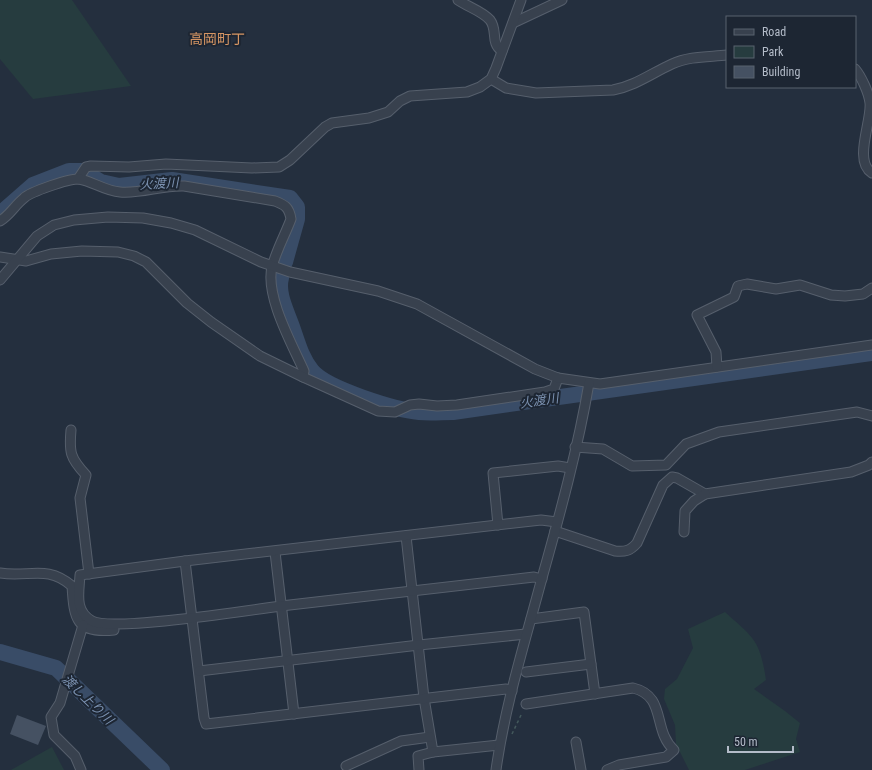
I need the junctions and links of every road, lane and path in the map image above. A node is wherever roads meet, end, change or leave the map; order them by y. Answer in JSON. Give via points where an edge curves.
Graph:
{"nodes":[{"id":1,"x":458,"y":0,"type":"edge"},
{"id":2,"x":520,"y":0,"type":"edge"},
{"id":3,"x":562,"y":0,"type":"edge"},
{"id":4,"x":512,"y":23,"type":"junction"},
{"id":5,"x":502,"y":51,"type":"junction"},
{"id":6,"x":726,"y":55,"type":"edge"},
{"id":7,"x":856,"y":70,"type":"edge"},
{"id":8,"x":491,"y":79,"type":"junction"},
{"id":9,"x":872,"y":173,"type":"edge"},
{"id":10,"x":81,"y":175,"type":"junction"},
{"id":11,"x":0,"y":221,"type":"edge"},
{"id":12,"x":0,"y":256,"type":"edge"},
{"id":13,"x":17,"y":259,"type":"junction"},
{"id":14,"x":272,"y":266,"type":"junction"},
{"id":15,"x":0,"y":280,"type":"edge"},
{"id":16,"x":872,"y":288,"type":"edge"},
{"id":17,"x":872,"y":345,"type":"edge"},
{"id":18,"x":717,"y":367,"type":"junction"},
{"id":19,"x":303,"y":378,"type":"junction"},
{"id":20,"x":558,"y":378,"type":"junction"},
{"id":21,"x":588,"y":390,"type":"junction"},
{"id":22,"x":872,"y":416,"type":"edge"},
{"id":23,"x":71,"y":430,"type":"dead end"},
{"id":24,"x":575,"y":446,"type":"junction"},
{"id":25,"x":872,"y":462,"type":"edge"},
{"id":26,"x":570,"y":468,"type":"junction"},
{"id":27,"x":705,"y":494,"type":"junction"},
{"id":28,"x":557,"y":522,"type":"junction"},
{"id":29,"x":498,"y":525,"type":"junction"},
{"id":30,"x":555,"y":532,"type":"junction"},
{"id":31,"x":684,"y":532,"type":"dead end"},
{"id":32,"x":406,"y":536,"type":"junction"},
{"id":33,"x":275,"y":552,"type":"junction"},
{"id":34,"x":185,"y":561,"type":"junction"},
{"id":35,"x":0,"y":573,"type":"edge"},
{"id":36,"x":89,"y":574,"type":"junction"},
{"id":37,"x":542,"y":579,"type":"junction"},
{"id":38,"x":412,"y":591,"type":"junction"},
{"id":39,"x":282,"y":606,"type":"junction"},
{"id":40,"x":192,"y":617,"type":"junction"},
{"id":41,"x":531,"y":619,"type":"junction"},
{"id":42,"x":172,"y":620,"type":"junction"},
{"id":43,"x":83,"y":625,"type":"junction"},
{"id":44,"x":526,"y":634,"type":"junction"},
{"id":45,"x":419,"y":644,"type":"junction"},
{"id":46,"x":288,"y":660,"type":"junction"},
{"id":47,"x":591,"y":664,"type":"junction"},
{"id":48,"x":199,"y":671,"type":"junction"},
{"id":49,"x":526,"y":672,"type":"dead end"},
{"id":50,"x":512,"y":691,"type":"junction"},
{"id":51,"x":595,"y":694,"type":"junction"},
{"id":52,"x":424,"y":698,"type":"junction"},
{"id":53,"x":526,"y":704,"type":"joint"},
{"id":54,"x":294,"y":714,"type":"junction"},
{"id":55,"x":430,"y":737,"type":"junction"},
{"id":56,"x":576,"y":742,"type":"dead end"},
{"id":57,"x":500,"y":743,"type":"junction"},
{"id":58,"x":432,"y":752,"type":"junction"},
{"id":59,"x":346,"y":766,"type":"dead end"},
{"id":60,"x":81,"y":770,"type":"edge"},
{"id":61,"x":419,"y":770,"type":"edge"},
{"id":62,"x":496,"y":770,"type":"edge"},
{"id":63,"x":581,"y":770,"type":"edge"},
{"id":64,"x":607,"y":770,"type":"edge"}],
"edges":[{"from":1,"to":5,"type":"street","via":[[490,20],[494,41]]},
{"from":2,"to":4,"type":"street"},
{"from":3,"to":4,"type":"street"},
{"from":4,"to":5,"type":"street"},
{"from":5,"to":8,"type":"street"},
{"from":6,"to":8,"type":"street","via":[[689,58],[626,88],[613,90],[536,93],[506,88]]},
{"from":7,"to":9,"type":"street","via":[[870,102],[863,150],[864,164]]},
{"from":8,"to":10,"type":"street","via":[[468,92],[410,96],[388,112],[369,118],[332,123],[279,167],[166,164],[129,167],[91,166]]},
{"from":10,"to":11,"type":"street","via":[[25,197]]},
{"from":10,"to":14,"type":"street","via":[[119,192],[171,185],[184,186],[275,201],[285,205],[290,211],[291,219]]},
{"from":12,"to":13,"type":"street"},
{"from":13,"to":14,"type":"street","via":[[37,236],[54,225],[80,220],[143,218],[195,230]]},
{"from":13,"to":15,"type":"street"},
{"from":13,"to":19,"type":"street","via":[[26,261],[51,254],[82,251],[118,252],[134,256],[146,262],[187,303],[211,322],[260,356]]},
{"from":14,"to":19,"type":"street","via":[[272,296],[304,371]]},
{"from":14,"to":20,"type":"street","via":[[296,274],[378,291],[417,304],[535,369]]},
{"from":16,"to":18,"type":"street","via":[[863,294],[845,296],[831,295],[800,285],[776,289],[747,284],[738,286],[734,298],[697,315],[716,352]]},
{"from":17,"to":18,"type":"street"},
{"from":18,"to":21,"type":"street","via":[[600,384]]},
{"from":19,"to":20,"type":"street","via":[[378,411],[396,412],[419,404],[457,405],[545,392],[554,389]]},
{"from":20,"to":21,"type":"street"},
{"from":21,"to":24,"type":"street"},
{"from":22,"to":24,"type":"street","via":[[857,412],[718,432],[686,444],[666,465],[632,466],[603,449]]},
{"from":23,"to":36,"type":"street","via":[[70,451],[74,463],[86,475],[80,498]]},
{"from":24,"to":26,"type":"street"},
{"from":25,"to":27,"type":"street","via":[[851,472]]},
{"from":26,"to":28,"type":"street"},
{"from":26,"to":29,"type":"street","via":[[558,466],[493,473]]},
{"from":27,"to":30,"type":"street","via":[[678,478],[666,480],[637,543],[624,552]]},
{"from":27,"to":31,"type":"street","via":[[684,512]]},
{"from":28,"to":29,"type":"street","via":[[541,520]]},
{"from":28,"to":30,"type":"street"},
{"from":29,"to":32,"type":"street"},
{"from":30,"to":37,"type":"street"},
{"from":32,"to":33,"type":"street"},
{"from":32,"to":38,"type":"street"},
{"from":33,"to":34,"type":"street"},
{"from":33,"to":39,"type":"street"},
{"from":34,"to":36,"type":"street"},
{"from":34,"to":40,"type":"street"},
{"from":35,"to":43,"type":"street","via":[[50,573],[63,578],[72,586],[73,611]]},
{"from":36,"to":42,"type":"street","via":[[80,575],[79,606],[83,615],[93,622],[106,625]]},
{"from":37,"to":38,"type":"street","via":[[534,576]]},
{"from":37,"to":41,"type":"street"},
{"from":38,"to":39,"type":"street"},
{"from":38,"to":45,"type":"street"},
{"from":39,"to":40,"type":"street"},
{"from":39,"to":46,"type":"street"},
{"from":40,"to":42,"type":"street"},
{"from":40,"to":48,"type":"street"},
{"from":41,"to":44,"type":"street"},
{"from":41,"to":47,"type":"street","via":[[584,612]]},
{"from":42,"to":43,"type":"street","via":[[163,626],[101,631]]},
{"from":43,"to":60,"type":"street","via":[[60,703],[51,717],[54,735],[75,756]]},
{"from":44,"to":45,"type":"street"},
{"from":44,"to":50,"type":"street"},
{"from":45,"to":46,"type":"street"},
{"from":45,"to":52,"type":"street"},
{"from":46,"to":48,"type":"street"},
{"from":46,"to":54,"type":"street"},
{"from":47,"to":49,"type":"street"},
{"from":47,"to":51,"type":"street"},
{"from":48,"to":54,"type":"street","via":[[206,724]]},
{"from":50,"to":52,"type":"street","via":[[506,689]]},
{"from":50,"to":57,"type":"street"},
{"from":51,"to":53,"type":"street"},
{"from":51,"to":64,"type":"street","via":[[633,688],[649,695],[655,702],[663,735],[674,750],[666,757],[619,765]]},
{"from":52,"to":54,"type":"street"},
{"from":52,"to":55,"type":"street"},
{"from":53,"to":57,"type":"path","via":[[514,733]]},
{"from":55,"to":58,"type":"street"},
{"from":55,"to":59,"type":"street","via":[[401,741]]},
{"from":56,"to":63,"type":"street"},
{"from":57,"to":58,"type":"street"},
{"from":57,"to":62,"type":"street"},
{"from":58,"to":61,"type":"street","via":[[418,756]]}]}
